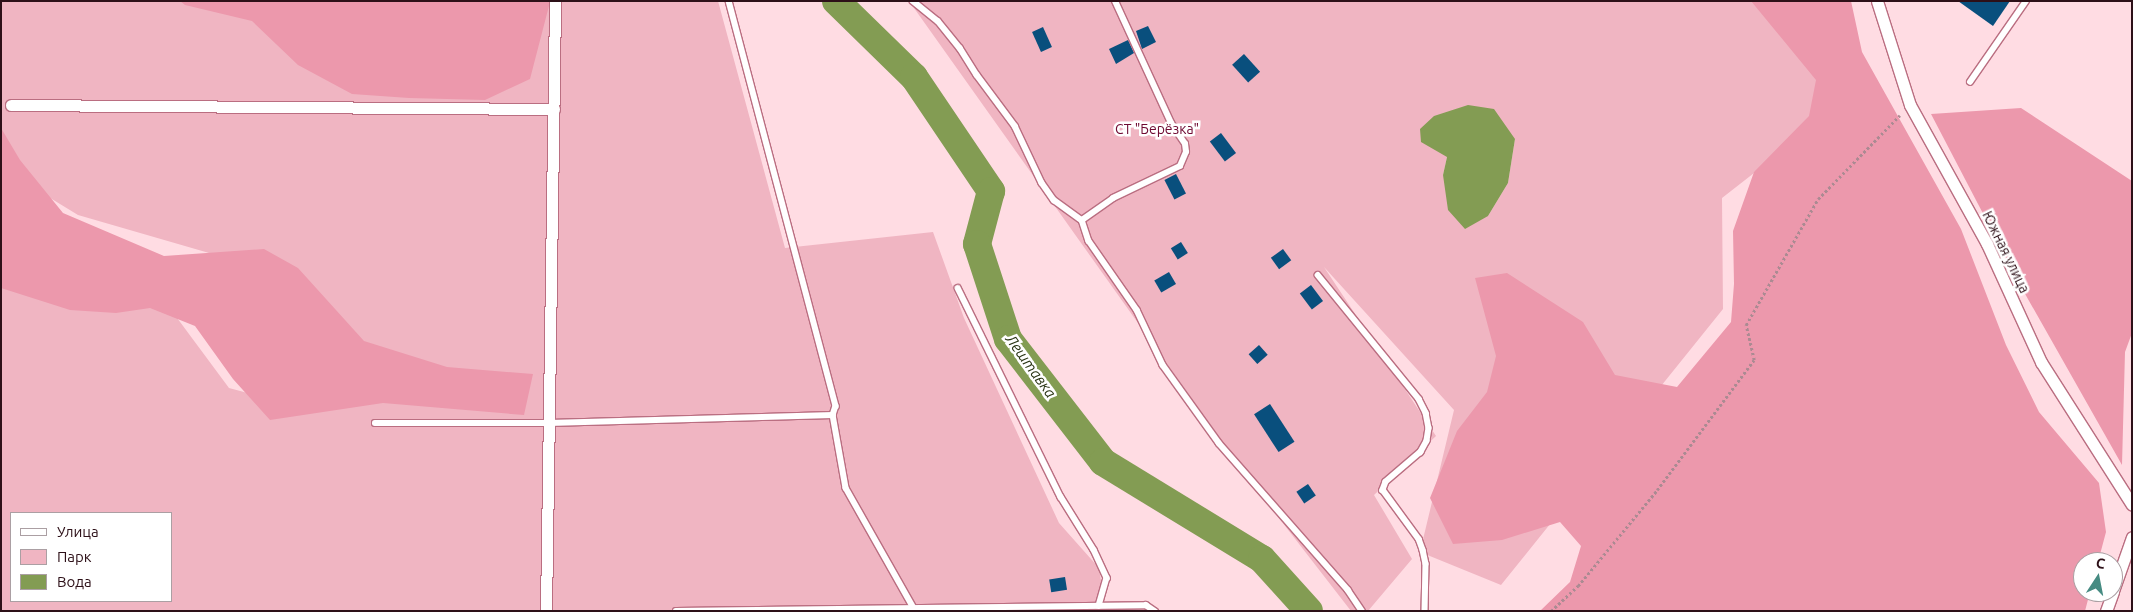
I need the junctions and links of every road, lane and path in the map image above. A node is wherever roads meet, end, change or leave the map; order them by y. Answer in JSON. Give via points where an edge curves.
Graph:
{"nodes":[{"id":1,"x":556,"y":1,"type":"edge"},
{"id":2,"x":729,"y":1,"type":"edge"},
{"id":3,"x":912,"y":1,"type":"edge"},
{"id":4,"x":1115,"y":1,"type":"edge"},
{"id":5,"x":1877,"y":1,"type":"edge"},
{"id":6,"x":2026,"y":1,"type":"edge"},
{"id":7,"x":1970,"y":82,"type":"dead end"},
{"id":8,"x":10,"y":105,"type":"dead end"},
{"id":9,"x":1910,"y":105,"type":"junction"},
{"id":10,"x":554,"y":109,"type":"junction"},
{"id":11,"x":1082,"y":220,"type":"junction"},
{"id":12,"x":1318,"y":275,"type":"dead end"},
{"id":13,"x":958,"y":288,"type":"dead end"},
{"id":14,"x":833,"y":415,"type":"junction"},
{"id":15,"x":375,"y":423,"type":"dead end"},
{"id":16,"x":549,"y":423,"type":"junction"},
{"id":17,"x":2132,"y":505,"type":"edge"},
{"id":18,"x":2132,"y":537,"type":"edge"},
{"id":19,"x":2123,"y":563,"type":"edge"},
{"id":20,"x":1099,"y":606,"type":"junction"},
{"id":21,"x":914,"y":608,"type":"junction"},
{"id":22,"x":546,"y":611,"type":"edge"},
{"id":23,"x":676,"y":611,"type":"edge"},
{"id":24,"x":1155,"y":611,"type":"edge"},
{"id":25,"x":1362,"y":611,"type":"edge"},
{"id":26,"x":1425,"y":611,"type":"edge"},
{"id":27,"x":1551,"y":611,"type":"edge"}],
"edges":[{"from":1,"to":10,"type":"street"},
{"from":2,"to":14,"type":"lane","via":[[836,406]]},
{"from":3,"to":11,"type":"lane","via":[[938,21],[960,48],[1015,126],[1042,183],[1054,200]]},
{"from":4,"to":11,"type":"lane","via":[[1186,152],[1180,166],[1113,198]]},
{"from":5,"to":9,"type":"street","name":"Южная улица"},
{"from":6,"to":7,"type":"lane"},
{"from":8,"to":10,"type":"street"},
{"from":9,"to":17,"type":"street","name":"Южная улица","via":[[1987,244],[2041,362]]},
{"from":9,"to":27,"type":"path","via":[[1818,200],[1746,325],[1754,360],[1657,490],[1578,586]]},
{"from":10,"to":16,"type":"street"},
{"from":11,"to":25,"type":"lane","via":[[1089,241],[1137,310],[1163,365],[1185,396],[1219,443],[1348,590]]},
{"from":12,"to":26,"type":"lane","via":[[1426,413],[1428,434],[1421,452],[1386,482],[1383,490],[1419,539],[1423,550],[1426,564]]},
{"from":13,"to":20,"type":"lane","via":[[1060,497],[1094,550],[1107,578]]},
{"from":14,"to":16,"type":"lane"},
{"from":14,"to":21,"type":"lane","via":[[846,488]]},
{"from":15,"to":16,"type":"lane"},
{"from":16,"to":22,"type":"street"},
{"from":18,"to":19,"type":"street"},
{"from":20,"to":21,"type":"lane"},
{"from":20,"to":24,"type":"lane","via":[[1146,605]]},
{"from":21,"to":23,"type":"lane"}]}
